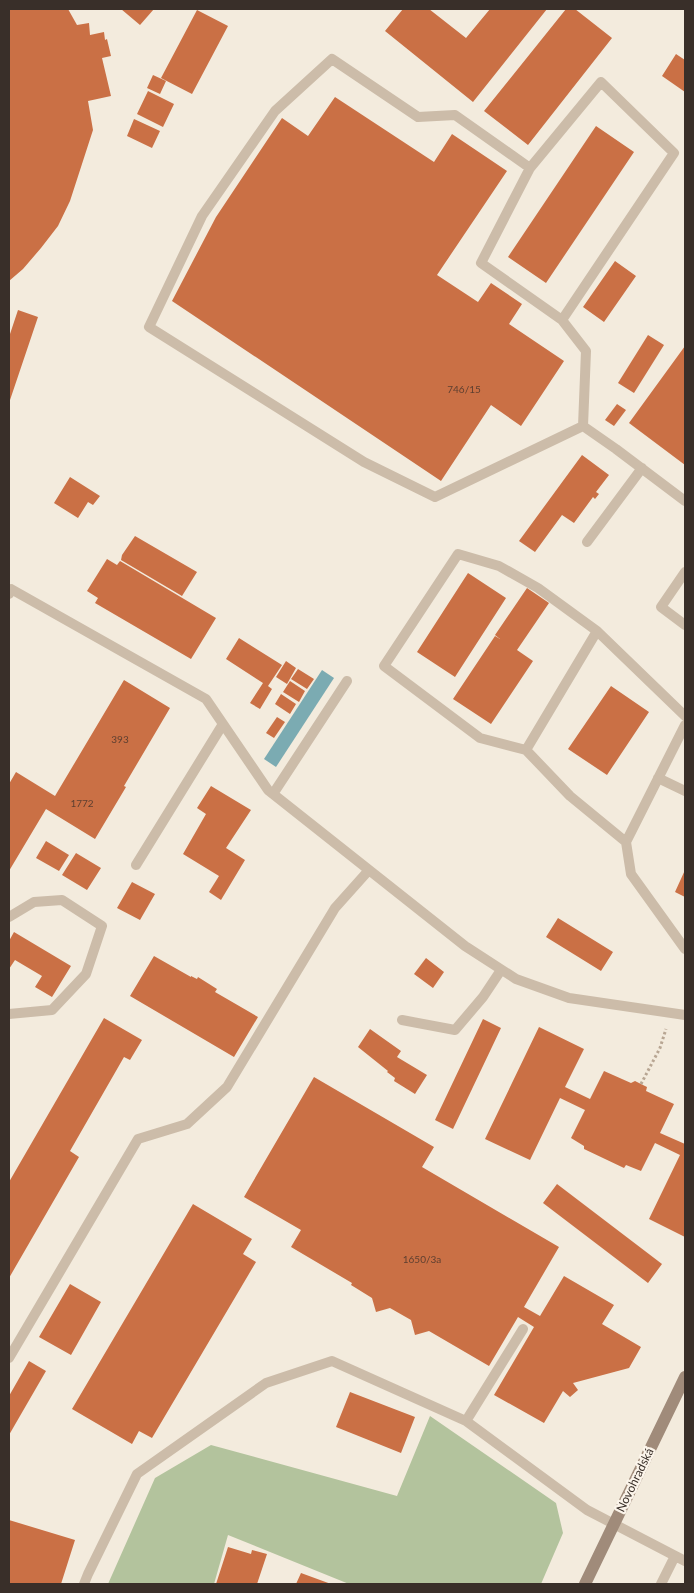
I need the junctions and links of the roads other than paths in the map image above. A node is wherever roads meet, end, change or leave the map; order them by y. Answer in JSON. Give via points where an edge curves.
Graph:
{"nodes":[{"id":1,"x":530,"y":168,"type":"junction"},
{"id":2,"x":562,"y":320,"type":"junction"},
{"id":3,"x":583,"y":426,"type":"junction"},
{"id":4,"x":642,"y":468,"type":"junction"},
{"id":5,"x":685,"y":501,"type":"edge"},
{"id":6,"x":587,"y":542,"type":"dead end"},
{"id":7,"x":685,"y":572,"type":"edge"},
{"id":8,"x":9,"y":594,"type":"edge"},
{"id":9,"x":685,"y":625,"type":"edge"},
{"id":10,"x":597,"y":631,"type":"junction"},
{"id":11,"x":347,"y":681,"type":"dead end"},
{"id":12,"x":685,"y":716,"type":"edge"},
{"id":13,"x":223,"y":724,"type":"junction"},
{"id":14,"x":685,"y":725,"type":"edge"},
{"id":15,"x":526,"y":750,"type":"junction"},
{"id":16,"x":658,"y":778,"type":"junction"},
{"id":17,"x":685,"y":791,"type":"edge"},
{"id":18,"x":273,"y":794,"type":"junction"},
{"id":19,"x":626,"y":842,"type":"junction"},
{"id":20,"x":136,"y":865,"type":"dead end"},
{"id":21,"x":369,"y":870,"type":"junction"},
{"id":22,"x":9,"y":917,"type":"edge"},
{"id":23,"x":685,"y":949,"type":"edge"},
{"id":24,"x":501,"y":970,"type":"junction"},
{"id":25,"x":9,"y":1014,"type":"edge"},
{"id":26,"x":685,"y":1015,"type":"edge"},
{"id":27,"x":402,"y":1020,"type":"dead end"},
{"id":28,"x":523,"y":1329,"type":"dead end"},
{"id":29,"x":9,"y":1358,"type":"edge"},
{"id":30,"x":685,"y":1377,"type":"edge"},
{"id":31,"x":466,"y":1421,"type":"junction"},
{"id":32,"x":614,"y":1523,"type":"junction"},
{"id":33,"x":675,"y":1556,"type":"junction"},
{"id":34,"x":685,"y":1561,"type":"edge"},
{"id":35,"x":84,"y":1584,"type":"edge"},
{"id":36,"x":585,"y":1584,"type":"edge"},
{"id":37,"x":661,"y":1584,"type":"edge"}],
"edges":[{"from":1,"to":2,"type":"lane","via":[[480,263]]},
{"from":1,"to":2,"type":"lane","via":[[601,82],[674,153]]},
{"from":1,"to":3,"type":"lane","via":[[455,115],[418,117],[332,59],[275,111],[202,216],[150,327],[364,462],[435,497]]},
{"from":2,"to":3,"type":"lane","via":[[586,351]]},
{"from":3,"to":4,"type":"lane"},
{"from":4,"to":5,"type":"lane"},
{"from":4,"to":6,"type":"lane"},
{"from":7,"to":9,"type":"lane","via":[[661,608]]},
{"from":8,"to":13,"type":"lane","via":[[11,589],[206,698]]},
{"from":10,"to":12,"type":"lane"},
{"from":10,"to":15,"type":"lane"},
{"from":10,"to":15,"type":"lane","via":[[507,570],[458,554],[384,666],[480,738]]},
{"from":11,"to":18,"type":"lane"},
{"from":13,"to":18,"type":"lane"},
{"from":13,"to":20,"type":"lane"},
{"from":14,"to":16,"type":"lane"},
{"from":15,"to":19,"type":"lane","via":[[570,796]]},
{"from":16,"to":17,"type":"lane"},
{"from":16,"to":19,"type":"lane"},
{"from":18,"to":21,"type":"lane"},
{"from":19,"to":23,"type":"lane","via":[[631,874]]},
{"from":21,"to":24,"type":"lane","via":[[465,946]]},
{"from":21,"to":29,"type":"lane","via":[[334,908],[227,1087],[187,1124],[138,1139]]},
{"from":22,"to":25,"type":"lane","via":[[34,902],[62,900],[102,926],[86,974],[52,1010]]},
{"from":24,"to":26,"type":"lane","via":[[516,979],[569,998]]},
{"from":24,"to":27,"type":"lane","via":[[455,1030]]},
{"from":28,"to":31,"type":"lane"},
{"from":30,"to":32,"type":"main road","name":"Novohradská"},
{"from":31,"to":32,"type":"lane","via":[[588,1510]]},
{"from":31,"to":35,"type":"lane","via":[[332,1361],[266,1383],[137,1474]]},
{"from":32,"to":33,"type":"lane"},
{"from":32,"to":36,"type":"main road","name":"Novohradská"},
{"from":33,"to":34,"type":"lane"},
{"from":33,"to":37,"type":"lane"}]}
